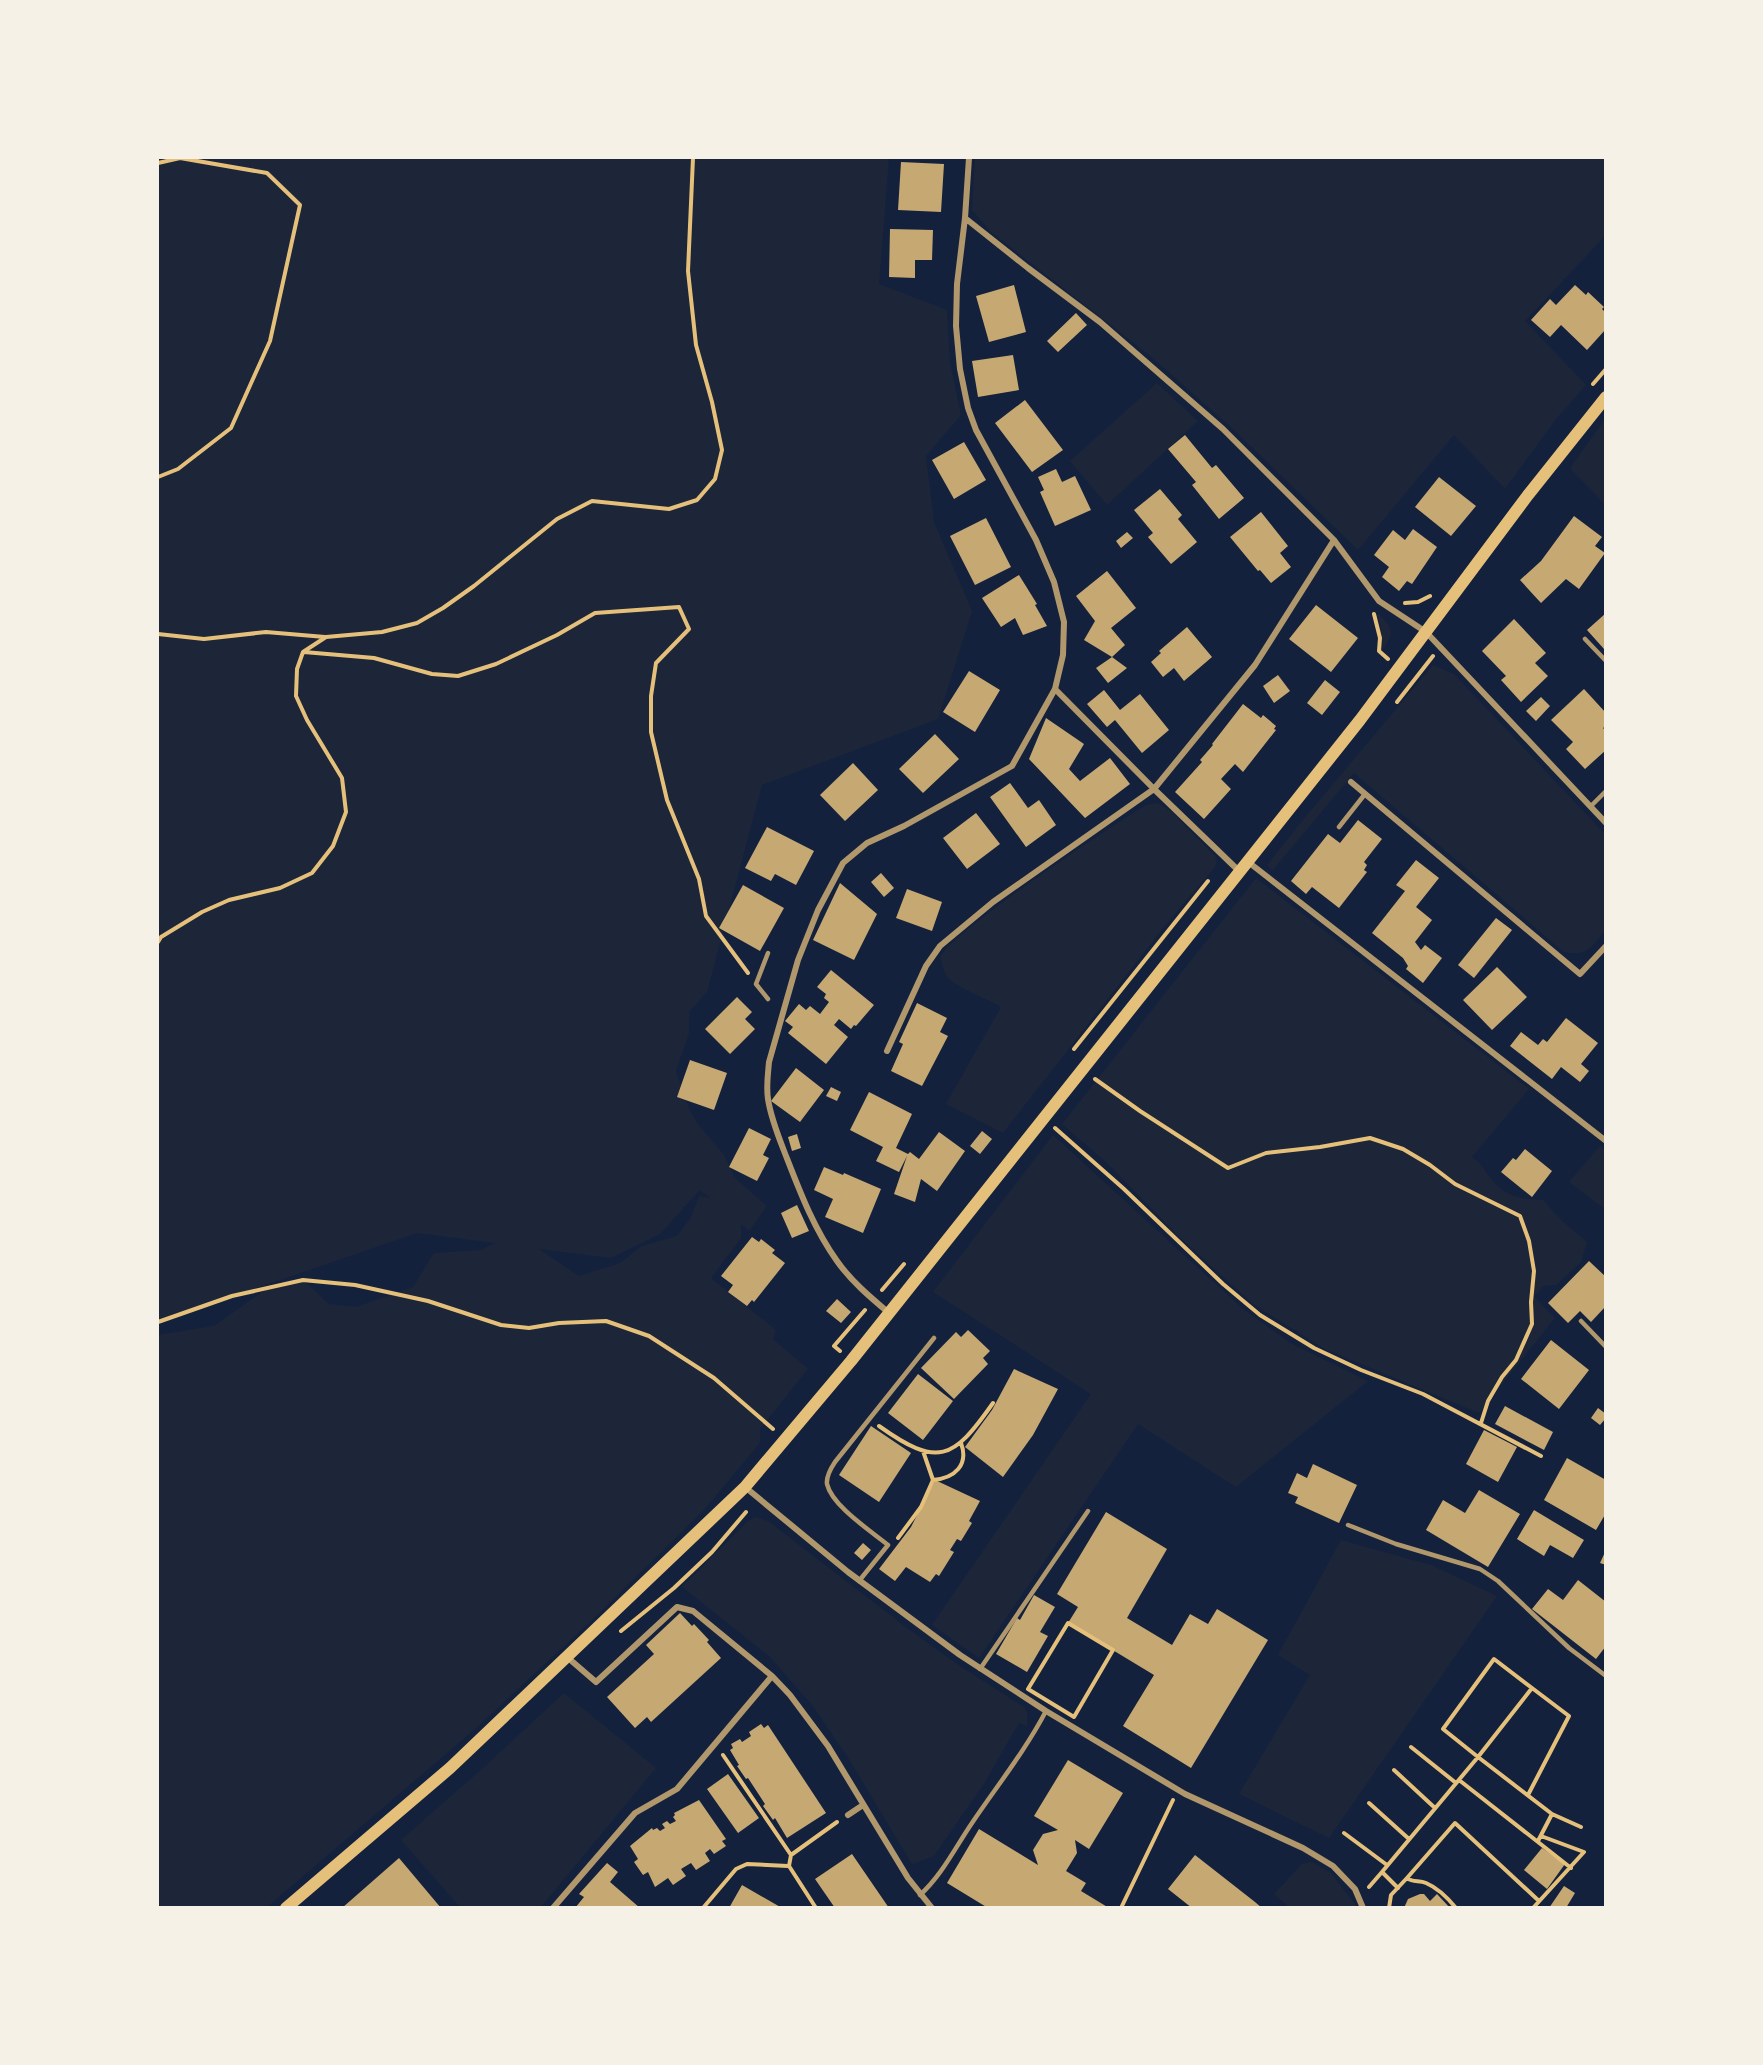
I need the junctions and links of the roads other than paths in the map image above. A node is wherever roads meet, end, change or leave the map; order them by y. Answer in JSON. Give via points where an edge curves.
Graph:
{"nodes":[{"id":1,"x":969,"y":158,"type":"edge"},
{"id":2,"x":965,"y":218,"type":"junction"},
{"id":3,"x":1605,"y":397,"type":"edge"},
{"id":4,"x":1334,"y":540,"type":"junction"},
{"id":5,"x":1426,"y":632,"type":"junction"},
{"id":6,"x":1585,"y":639,"type":"dead end"},
{"id":7,"x":1605,"y":661,"type":"edge"},
{"id":8,"x":1055,"y":689,"type":"junction"},
{"id":9,"x":1351,"y":782,"type":"dead end"},
{"id":10,"x":1154,"y":789,"type":"junction"},
{"id":11,"x":1605,"y":791,"type":"edge"},
{"id":12,"x":1365,"y":794,"type":"junction"},
{"id":13,"x":1591,"y":806,"type":"junction"},
{"id":14,"x":1605,"y":823,"type":"edge"},
{"id":15,"x":1339,"y":826,"type":"dead end"},
{"id":16,"x":1247,"y":861,"type":"junction"},
{"id":17,"x":1239,"y":871,"type":"junction"},
{"id":18,"x":1605,"y":946,"type":"edge"},
{"id":19,"x":768,"y":953,"type":"dead end"},
{"id":20,"x":768,"y":999,"type":"dead end"},
{"id":21,"x":887,"y":1051,"type":"dead end"},
{"id":22,"x":1605,"y":1141,"type":"edge"},
{"id":23,"x":889,"y":1313,"type":"junction"},
{"id":24,"x":1581,"y":1321,"type":"dead end"},
{"id":25,"x":934,"y":1338,"type":"dead end"},
{"id":26,"x":1605,"y":1347,"type":"edge"},
{"id":27,"x":745,"y":1487,"type":"junction"},
{"id":28,"x":1088,"y":1511,"type":"dead end"},
{"id":29,"x":1348,"y":1525,"type":"dead end"},
{"id":30,"x":859,"y":1581,"type":"junction"},
{"id":31,"x":567,"y":1657,"type":"junction"},
{"id":32,"x":980,"y":1669,"type":"junction"},
{"id":33,"x":772,"y":1676,"type":"junction"},
{"id":34,"x":1605,"y":1676,"type":"edge"},
{"id":35,"x":1046,"y":1711,"type":"junction"},
{"id":36,"x":863,"y":1805,"type":"junction"},
{"id":37,"x":848,"y":1815,"type":"road end"},
{"id":38,"x":920,"y":1894,"type":"junction"},
{"id":39,"x":286,"y":1908,"type":"edge"},
{"id":40,"x":553,"y":1908,"type":"edge"},
{"id":41,"x":932,"y":1908,"type":"edge"},
{"id":42,"x":1364,"y":1908,"type":"edge"}],
"edges":[{"from":1,"to":2,"type":"street"},
{"from":2,"to":4,"type":"street","via":[[1164,376]]},
{"from":2,"to":8,"type":"street","via":[[957,295],[960,369],[976,430],[1036,540],[1054,582],[1064,622],[1063,655]]},
{"from":3,"to":5,"type":"main road"},
{"from":4,"to":5,"type":"street","via":[[1379,601]]},
{"from":4,"to":10,"type":"street","via":[[1255,664]]},
{"from":5,"to":13,"type":"street"},
{"from":5,"to":16,"type":"main road"},
{"from":6,"to":7,"type":"lane"},
{"from":8,"to":10,"type":"street"},
{"from":8,"to":23,"type":"street","via":[[1012,766],[867,843],[843,863],[798,960],[769,1062],[771,1114],[815,1224],[836,1260]]},
{"from":9,"to":12,"type":"street"},
{"from":10,"to":17,"type":"street"},
{"from":10,"to":21,"type":"street","via":[[993,902],[940,946],[926,966]]},
{"from":11,"to":13,"type":"lane"},
{"from":12,"to":15,"type":"lane"},
{"from":12,"to":18,"type":"street","via":[[1580,974]]},
{"from":13,"to":14,"type":"street"},
{"from":16,"to":17,"type":"main road"},
{"from":16,"to":22,"type":"street"},
{"from":17,"to":23,"type":"main road"},
{"from":19,"to":20,"type":"lane","via":[[756,984]]},
{"from":23,"to":27,"type":"main road"},
{"from":24,"to":26,"type":"lane"},
{"from":25,"to":30,"type":"lane","via":[[829,1473],[827,1484],[840,1505],[888,1545]]},
{"from":27,"to":30,"type":"street"},
{"from":27,"to":31,"type":"main road"},
{"from":28,"to":32,"type":"lane"},
{"from":29,"to":34,"type":"lane","via":[[1480,1569]]},
{"from":30,"to":32,"type":"street"},
{"from":31,"to":33,"type":"street","via":[[596,1682],[677,1607],[693,1611]]},
{"from":31,"to":39,"type":"main road","via":[[450,1768]]},
{"from":32,"to":35,"type":"street"},
{"from":33,"to":36,"type":"street","via":[[828,1746]]},
{"from":33,"to":40,"type":"street","via":[[677,1789],[635,1813]]},
{"from":35,"to":38,"type":"lane","via":[[935,1881]]},
{"from":35,"to":42,"type":"street","via":[[1178,1789],[1333,1866],[1355,1889]]},
{"from":36,"to":37,"type":"street"},
{"from":36,"to":38,"type":"street"},
{"from":38,"to":41,"type":"street"}]}
